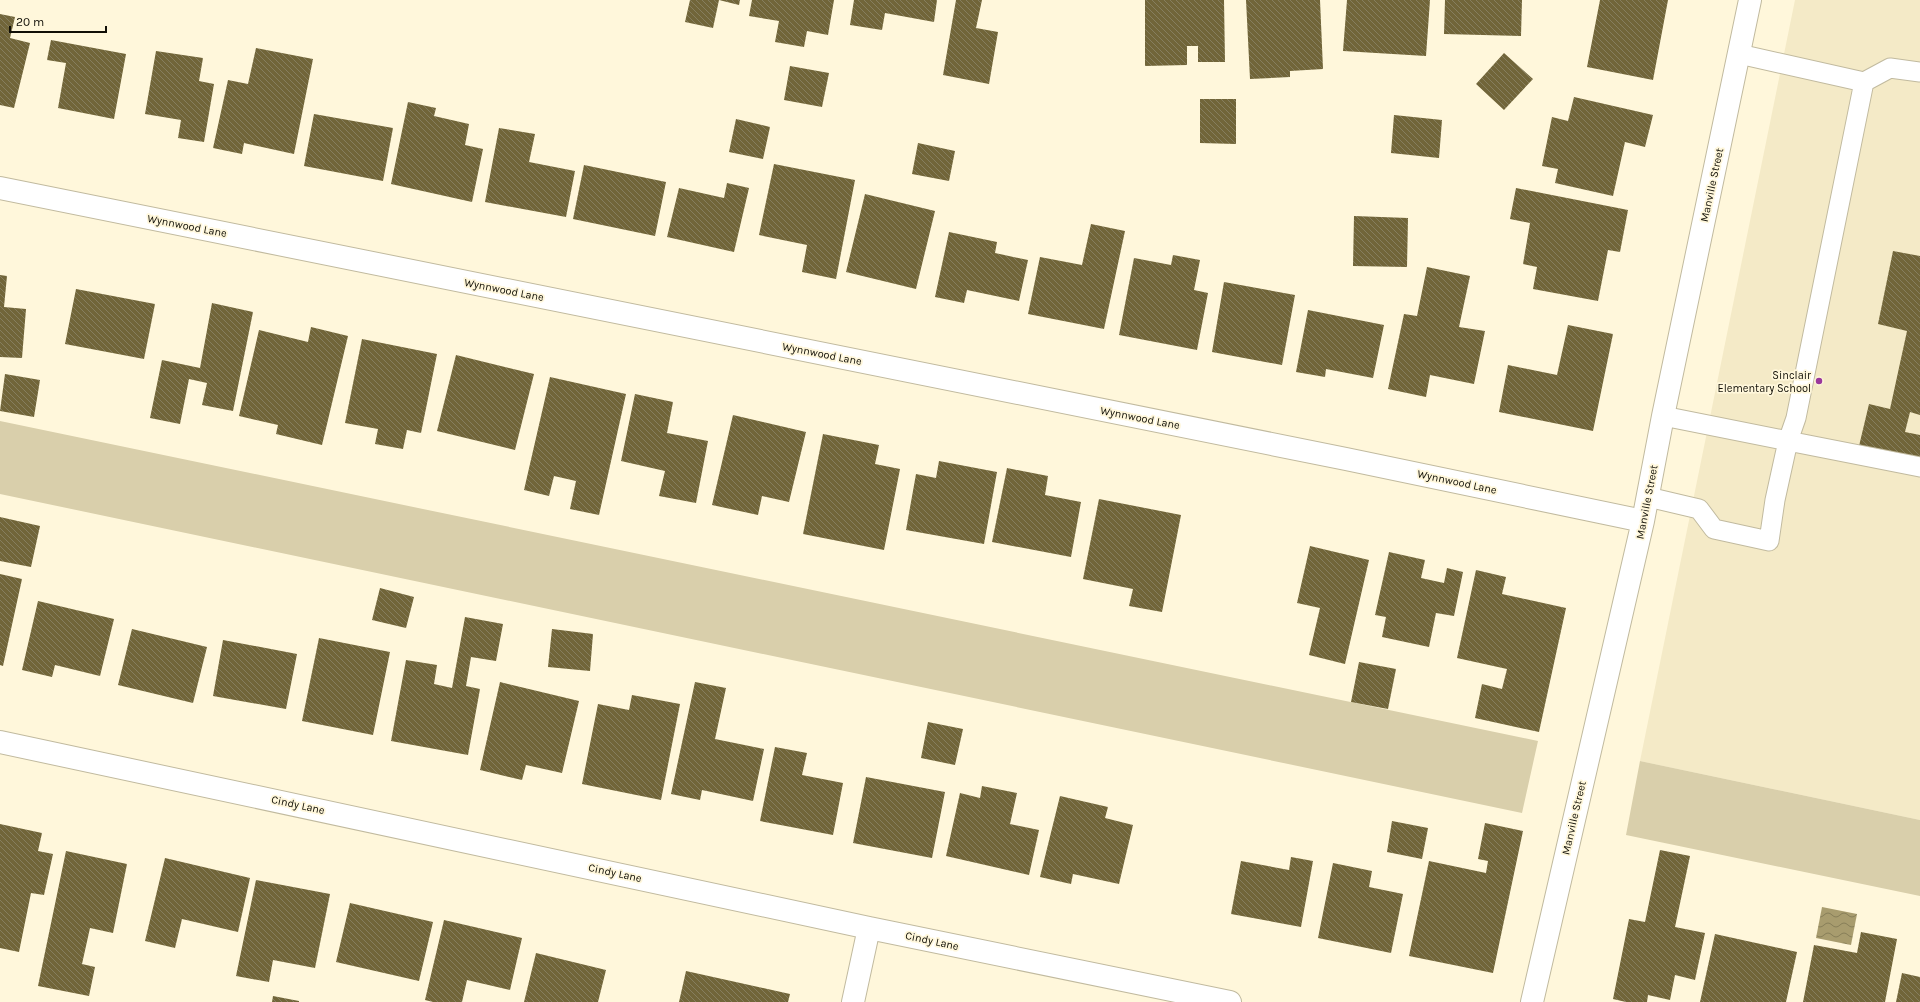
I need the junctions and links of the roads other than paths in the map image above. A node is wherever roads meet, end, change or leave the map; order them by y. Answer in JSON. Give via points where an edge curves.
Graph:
{"nodes":[{"id":1,"x":1750,"y":0,"type":"edge"},
{"id":2,"x":1739,"y":54,"type":"junction"},
{"id":3,"x":1920,"y":72,"type":"edge"},
{"id":4,"x":1864,"y":82,"type":"junction"},
{"id":5,"x":0,"y":188,"type":"edge"},
{"id":6,"x":1663,"y":416,"type":"junction"},
{"id":7,"x":1788,"y":441,"type":"junction"},
{"id":8,"x":1920,"y":467,"type":"edge"},
{"id":9,"x":1648,"y":497,"type":"junction"},
{"id":10,"x":1644,"y":521,"type":"junction"},
{"id":11,"x":0,"y":742,"type":"edge"},
{"id":12,"x":868,"y":928,"type":"junction"},
{"id":13,"x":853,"y":1002,"type":"edge"},
{"id":14,"x":1230,"y":1002,"type":"edge"},
{"id":15,"x":1532,"y":1002,"type":"edge"}],
"edges":[{"from":1,"to":2,"type":"street","name":"Manville Street"},
{"from":2,"to":4,"type":"lane"},
{"from":2,"to":6,"type":"street","name":"Manville Street"},
{"from":3,"to":4,"type":"lane","via":[[1890,68]]},
{"from":4,"to":7,"type":"lane","via":[[1796,418]]},
{"from":5,"to":10,"type":"street","name":"Wynnwood Lane"},
{"from":6,"to":7,"type":"lane"},
{"from":6,"to":9,"type":"street","name":"Manville Street"},
{"from":7,"to":8,"type":"lane"},
{"from":7,"to":9,"type":"lane","via":[[1769,541],[1714,529],[1699,509]]},
{"from":9,"to":10,"type":"street","name":"Manville Street"},
{"from":10,"to":15,"type":"street","name":"Manville Street"},
{"from":11,"to":12,"type":"street","name":"Cindy Lane"},
{"from":12,"to":13,"type":"street"},
{"from":12,"to":14,"type":"street","name":"Cindy Lane"}]}
